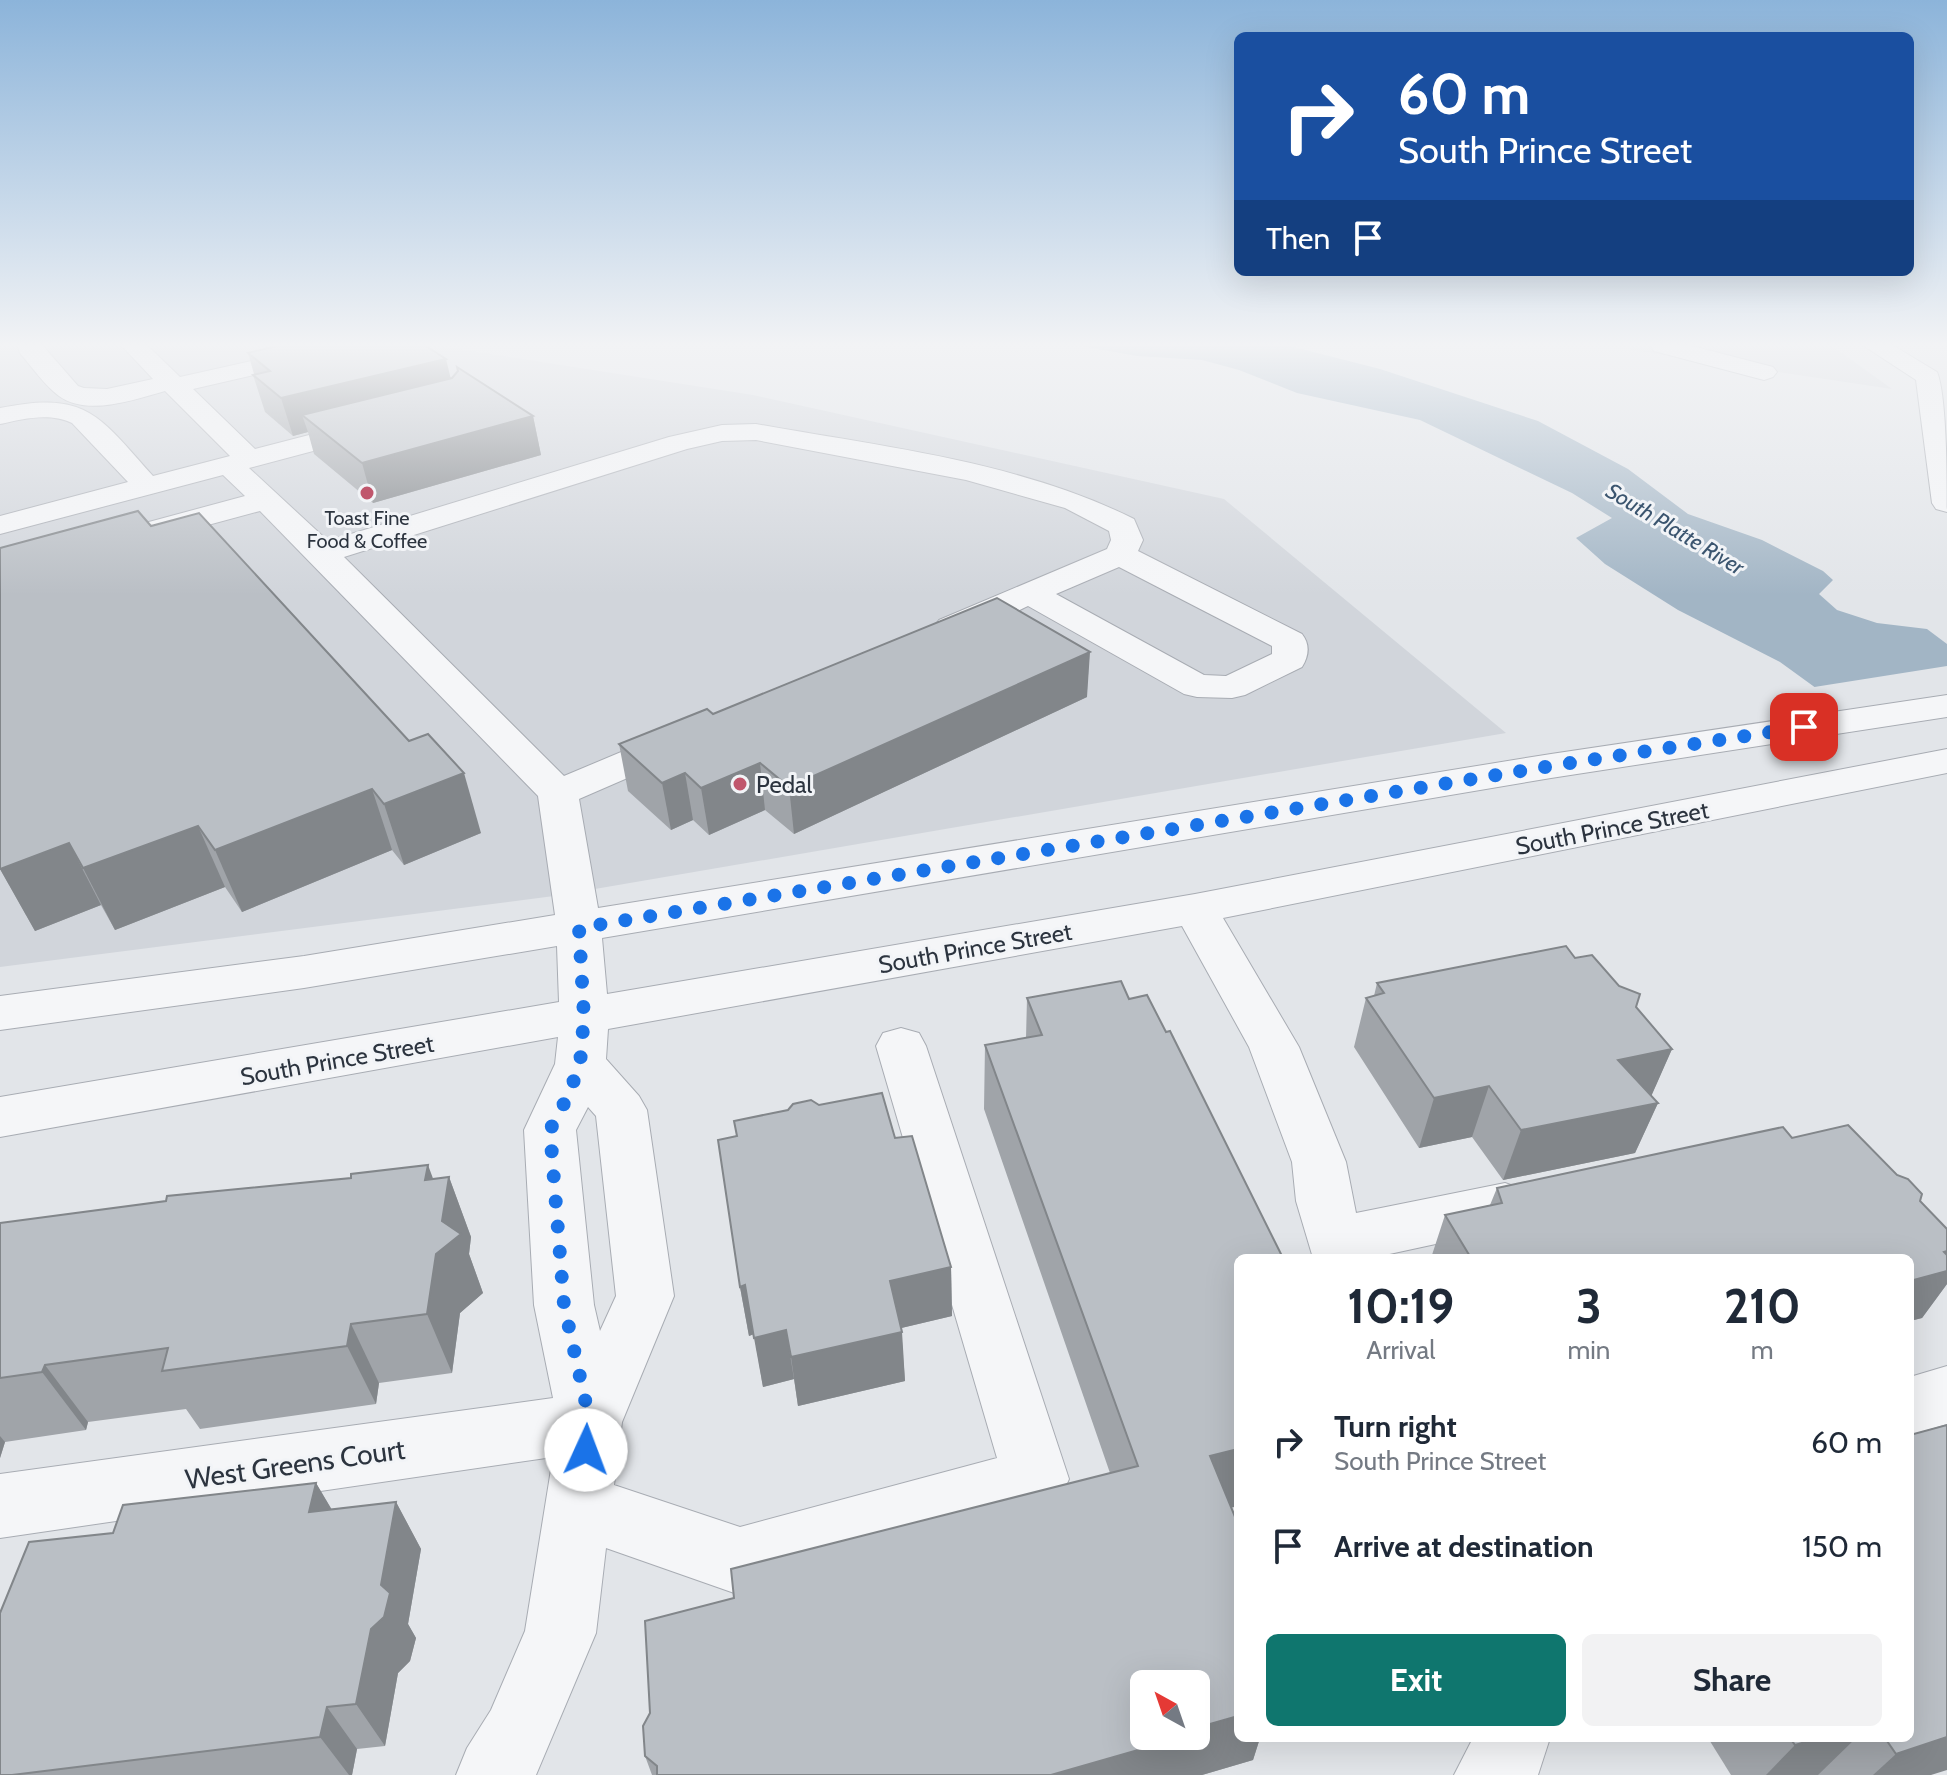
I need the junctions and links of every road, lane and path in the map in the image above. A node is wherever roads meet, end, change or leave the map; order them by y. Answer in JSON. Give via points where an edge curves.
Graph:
{"nodes":[{"id":1,"x":92,"y":429,"type":"edge"},
{"id":2,"x":211,"y":429,"type":"edge"},
{"id":3,"x":364,"y":429,"type":"edge"},
{"id":4,"x":1936,"y":429,"type":"edge"},
{"id":5,"x":239,"y":462,"type":"junction"},
{"id":6,"x":147,"y":486,"type":"junction"},
{"id":7,"x":266,"y":500,"type":"junction"},
{"id":8,"x":1947,"y":503,"type":"edge"},
{"id":9,"x":3,"y":519,"type":"edge"},
{"id":10,"x":118,"y":541,"type":"edge"},
{"id":11,"x":322,"y":553,"type":"junction"},
{"id":12,"x":1120,"y":555,"type":"junction"},
{"id":13,"x":1030,"y":594,"type":"junction"},
{"id":14,"x":927,"y":637,"type":"edge"},
{"id":15,"x":1947,"y":706,"type":"edge"},
{"id":16,"x":706,"y":731,"type":"edge"},
{"id":17,"x":1947,"y":761,"type":"edge"},
{"id":18,"x":558,"y":793,"type":"junction"},
{"id":19,"x":1195,"y":909,"type":"junction"},
{"id":20,"x":579,"y":928,"type":"junction"},
{"id":21,"x":0,"y":1013,"type":"edge"},
{"id":22,"x":582,"y":1041,"type":"junction"},
{"id":23,"x":901,"y":1046,"type":"dead end"},
{"id":24,"x":0,"y":1117,"type":"edge"},
{"id":25,"x":1554,"y":1195,"type":"edge"},
{"id":26,"x":1340,"y":1249,"type":"edge"},
{"id":27,"x":1947,"y":1395,"type":"edge"},
{"id":28,"x":1914,"y":1405,"type":"edge"},
{"id":29,"x":590,"y":1422,"type":"junction"},
{"id":30,"x":0,"y":1506,"type":"edge"},
{"id":31,"x":578,"y":1506,"type":"junction"},
{"id":32,"x":1511,"y":1742,"type":"edge"},
{"id":33,"x":494,"y":1775,"type":"edge"},
{"id":34,"x":1492,"y":1775,"type":"edge"}],
"edges":[{"from":1,"to":6,"type":"street"},
{"from":2,"to":5,"type":"street"},
{"from":3,"to":5,"type":"street"},
{"from":4,"to":8,"type":"street"},
{"from":5,"to":6,"type":"street"},
{"from":5,"to":7,"type":"street"},
{"from":6,"to":9,"type":"street"},
{"from":7,"to":10,"type":"street"},
{"from":7,"to":11,"type":"street"},
{"from":11,"to":12,"type":"street","via":[[679,443],[756,432],[970,472],[1076,502],[1123,526],[1127,540]]},
{"from":11,"to":18,"type":"street"},
{"from":12,"to":13,"type":"street"},
{"from":12,"to":13,"type":"street","via":[[1290,641],[1289,659],[1232,687],[1197,686]]},
{"from":13,"to":14,"type":"street"},
{"from":15,"to":20,"type":"street"},
{"from":16,"to":18,"type":"street"},
{"from":17,"to":19,"type":"street","name":"South Prince Street"},
{"from":18,"to":20,"type":"street"},
{"from":19,"to":22,"type":"street","name":"South Prince Street"},
{"from":19,"to":26,"type":"street","via":[[1274,1047],[1319,1162],[1324,1201]]},
{"from":20,"to":21,"type":"street"},
{"from":20,"to":22,"type":"street"},
{"from":22,"to":24,"type":"street","name":"South Prince Street"},
{"from":22,"to":29,"type":"street","via":[[568,1096],[550,1130],[564,1305]]},
{"from":22,"to":29,"type":"street","via":[[621,1110],[645,1296]]},
{"from":23,"to":31,"type":"street","via":[[1036,1479],[740,1561]]},
{"from":25,"to":26,"type":"street"},
{"from":27,"to":28,"type":"street"},
{"from":29,"to":30,"type":"street","name":"West Greens Court"},
{"from":29,"to":31,"type":"street"},
{"from":31,"to":33,"type":"street","via":[[560,1633],[517,1736]]},
{"from":32,"to":34,"type":"street"}]}
